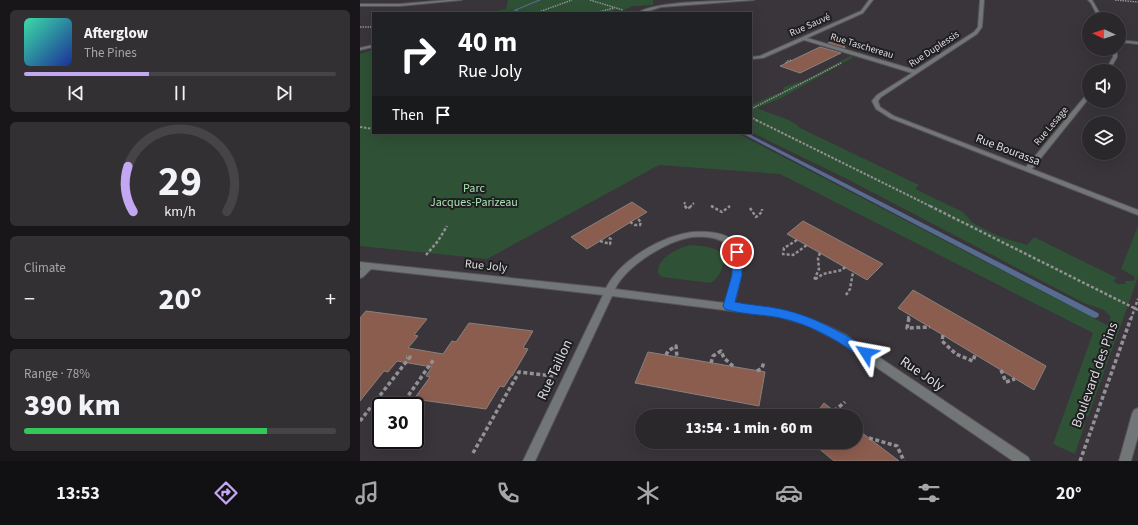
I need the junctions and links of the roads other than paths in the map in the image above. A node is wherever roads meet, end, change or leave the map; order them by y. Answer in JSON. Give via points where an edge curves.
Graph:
{"nodes":[{"id":1,"x":460,"y":0,"type":"edge"},
{"id":2,"x":752,"y":0,"type":"edge"},
{"id":3,"x":871,"y":0,"type":"edge"},
{"id":4,"x":982,"y":0,"type":"edge"},
{"id":5,"x":1090,"y":0,"type":"edge"},
{"id":6,"x":360,"y":5,"type":"edge"},
{"id":7,"x":641,"y":12,"type":"edge"},
{"id":8,"x":1098,"y":12,"type":"edge"},
{"id":9,"x":803,"y":38,"type":"junction"},
{"id":10,"x":1126,"y":42,"type":"edge"},
{"id":11,"x":1138,"y":43,"type":"edge"},
{"id":12,"x":372,"y":46,"type":"edge"},
{"id":13,"x":360,"y":49,"type":"edge"},
{"id":14,"x":752,"y":58,"type":"edge"},
{"id":15,"x":915,"y":72,"type":"junction"},
{"id":16,"x":875,"y":102,"type":"joint"},
{"id":17,"x":1082,"y":103,"type":"edge"},
{"id":18,"x":1028,"y":169,"type":"junction"},
{"id":19,"x":1138,"y":213,"type":"edge"},
{"id":20,"x":364,"y":266,"type":"edge"},
{"id":21,"x":360,"y":275,"type":"edge"},
{"id":22,"x":609,"y":292,"type":"junction"},
{"id":23,"x":729,"y":306,"type":"junction"},
{"id":24,"x":1138,"y":414,"type":"edge"},
{"id":25,"x":528,"y":461,"type":"edge"},
{"id":26,"x":1024,"y":461,"type":"edge"},
{"id":27,"x":1125,"y":461,"type":"edge"}],
"edges":[{"from":1,"to":6,"type":"street"},
{"from":2,"to":7,"type":"street","via":[[661,6]]},
{"from":3,"to":9,"type":"street","name":"Rue Sauvé","via":[[864,11]]},
{"from":4,"to":15,"type":"street","name":"Rue Duplessis","via":[[980,27],[976,33]]},
{"from":5,"to":8,"type":"street"},
{"from":9,"to":14,"type":"street","name":"Rue Sauvé","via":[[761,57]]},
{"from":9,"to":15,"type":"street","name":"Rue Taschereau"},
{"from":10,"to":11,"type":"street"},
{"from":12,"to":13,"type":"street"},
{"from":15,"to":16,"type":"street","name":"Rue Duplessis","via":[[879,96]]},
{"from":16,"to":18,"type":"street","name":"Rue Bourassa","via":[[878,108],[887,114]]},
{"from":17,"to":18,"type":"street","name":"Rue Lesage"},
{"from":18,"to":19,"type":"street","name":"Rue Bourassa"},
{"from":20,"to":21,"type":"street"},
{"from":20,"to":22,"type":"street","name":"Rue Joly"},
{"from":22,"to":23,"type":"street","name":"Rue Joly"},
{"from":22,"to":23,"type":"street","via":[[615,280],[627,267],[656,249],[683,236],[704,234],[725,240],[737,252],[737,275]]},
{"from":22,"to":25,"type":"street","name":"Rue Taillon"},
{"from":23,"to":26,"type":"street","name":"Rue Joly","via":[[780,313],[829,331],[923,391]]},
{"from":24,"to":27,"type":"street"}]}
